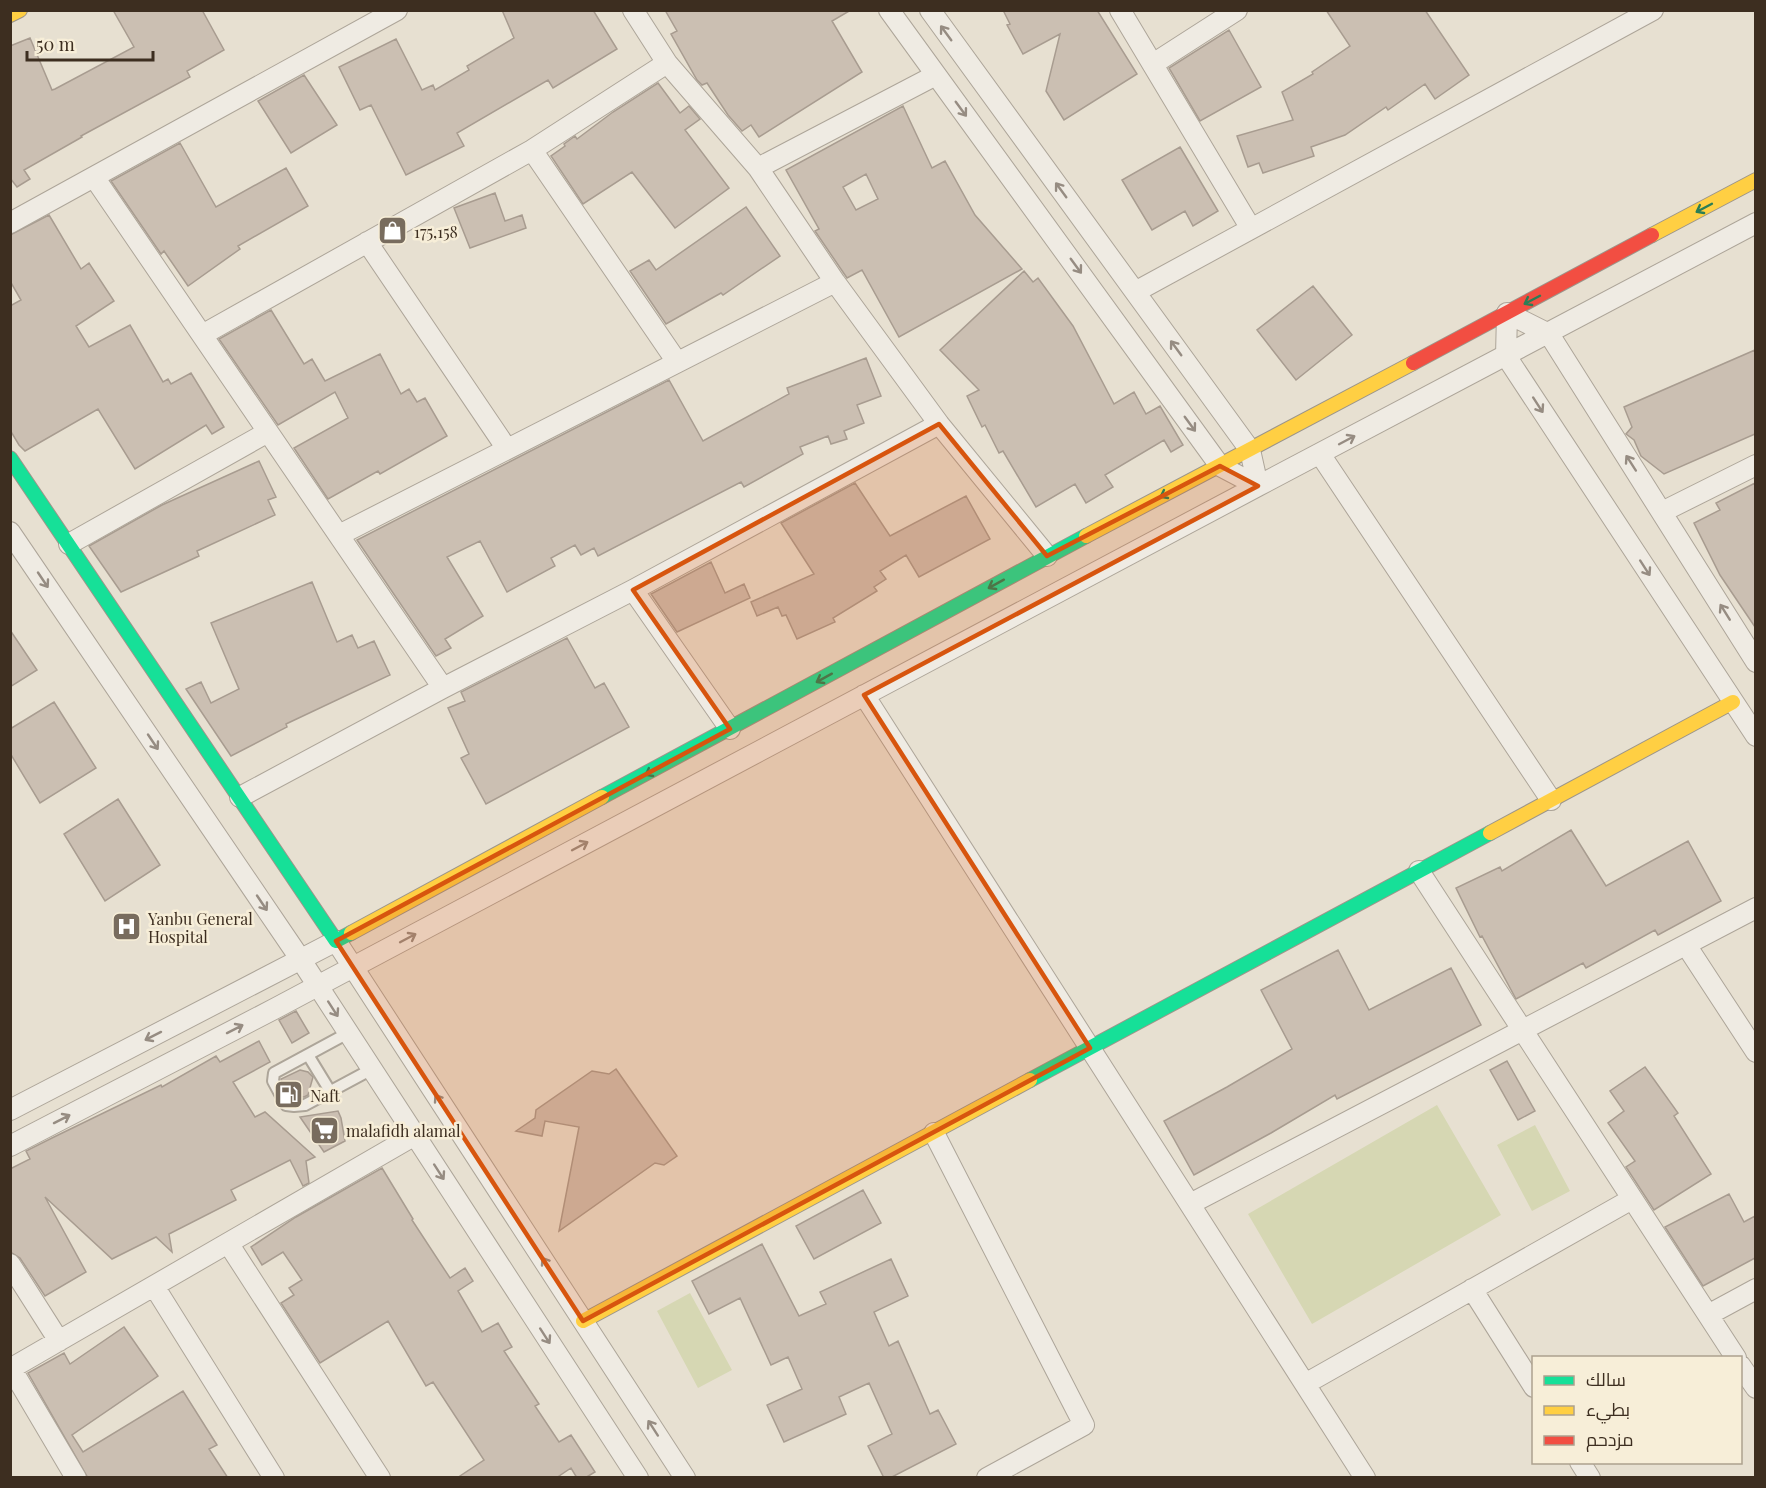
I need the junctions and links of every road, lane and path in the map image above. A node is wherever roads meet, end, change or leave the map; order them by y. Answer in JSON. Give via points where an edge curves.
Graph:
{"nodes":[{"id":1,"x":20,"y":10,"type":"edge"},
{"id":2,"x":397,"y":10,"type":"edge"},
{"id":3,"x":633,"y":10,"type":"edge"},
{"id":4,"x":889,"y":10,"type":"edge"},
{"id":5,"x":930,"y":10,"type":"edge"},
{"id":6,"x":1120,"y":10,"type":"edge"},
{"id":7,"x":1237,"y":10,"type":"edge"},
{"id":8,"x":1653,"y":10,"type":"edge"},
{"id":9,"x":10,"y":15,"type":"edge"},
{"id":10,"x":667,"y":63,"type":"junction"},
{"id":11,"x":1153,"y":64,"type":"junction"},
{"id":12,"x":936,"y":75,"type":"junction"},
{"id":13,"x":532,"y":150,"type":"junction"},
{"id":14,"x":758,"y":168,"type":"junction"},
{"id":15,"x":94,"y":177,"type":"junction"},
{"id":16,"x":1755,"y":180,"type":"edge"},
{"id":17,"x":10,"y":223,"type":"edge"},
{"id":18,"x":1755,"y":223,"type":"edge"},
{"id":19,"x":1250,"y":227,"type":"junction"},
{"id":20,"x":367,"y":242,"type":"junction"},
{"id":21,"x":835,"y":282,"type":"junction"},
{"id":22,"x":1135,"y":292,"type":"junction"},
{"id":23,"x":1507,"y":313,"type":"junction"},
{"id":24,"x":1549,"y":334,"type":"junction"},
{"id":25,"x":202,"y":335,"type":"junction"},
{"id":26,"x":1506,"y":356,"type":"junction"},
{"id":27,"x":677,"y":362,"type":"junction"},
{"id":28,"x":939,"y":424,"type":"junction"},
{"id":29,"x":268,"y":432,"type":"junction"},
{"id":30,"x":507,"y":449,"type":"junction"},
{"id":31,"x":1250,"y":450,"type":"junction"},
{"id":32,"x":1320,"y":454,"type":"junction"},
{"id":33,"x":10,"y":458,"type":"edge"},
{"id":34,"x":1755,"y":465,"type":"edge"},
{"id":35,"x":1220,"y":466,"type":"junction"},
{"id":36,"x":1258,"y":486,"type":"junction"},
{"id":37,"x":1662,"y":512,"type":"junction"},
{"id":38,"x":10,"y":532,"type":"edge"},
{"id":39,"x":339,"y":535,"type":"junction"},
{"id":40,"x":69,"y":544,"type":"junction"},
{"id":41,"x":1047,"y":556,"type":"junction"},
{"id":42,"x":633,"y":590,"type":"junction"},
{"id":43,"x":1755,"y":662,"type":"edge"},
{"id":44,"x":443,"y":688,"type":"junction"},
{"id":45,"x":864,"y":695,"type":"junction"},
{"id":46,"x":1733,"y":702,"type":"junction"},
{"id":47,"x":730,"y":729,"type":"junction"},
{"id":48,"x":1755,"y":736,"type":"edge"},
{"id":49,"x":240,"y":797,"type":"junction"},
{"id":50,"x":1551,"y":800,"type":"junction"},
{"id":51,"x":1419,"y":871,"type":"junction"},
{"id":52,"x":1755,"y":908,"type":"edge"},
{"id":53,"x":336,"y":942,"type":"junction"},
{"id":54,"x":1686,"y":945,"type":"junction"},
{"id":55,"x":301,"y":960,"type":"junction"},
{"id":56,"x":353,"y":967,"type":"junction"},
{"id":57,"x":318,"y":986,"type":"junction"},
{"id":58,"x":1522,"y":1030,"type":"junction"},
{"id":59,"x":348,"y":1033,"type":"junction"},
{"id":60,"x":1090,"y":1048,"type":"junction"},
{"id":61,"x":1755,"y":1052,"type":"edge"},
{"id":62,"x":308,"y":1054,"type":"junction"},
{"id":63,"x":372,"y":1069,"type":"junction"},
{"id":64,"x":330,"y":1091,"type":"junction"},
{"id":65,"x":10,"y":1110,"type":"edge"},
{"id":66,"x":934,"y":1133,"type":"junction"},
{"id":67,"x":415,"y":1135,"type":"junction"},
{"id":68,"x":10,"y":1146,"type":"edge"},
{"id":69,"x":1632,"y":1199,"type":"junction"},
{"id":70,"x":1190,"y":1203,"type":"junction"},
{"id":71,"x":228,"y":1243,"type":"junction"},
{"id":72,"x":10,"y":1264,"type":"edge"},
{"id":73,"x":154,"y":1286,"type":"junction"},
{"id":74,"x":1473,"y":1289,"type":"junction"},
{"id":75,"x":1755,"y":1289,"type":"edge"},
{"id":76,"x":1708,"y":1315,"type":"junction"},
{"id":77,"x":583,"y":1322,"type":"junction"},
{"id":78,"x":59,"y":1341,"type":"junction"},
{"id":79,"x":1735,"y":1356,"type":"edge"},
{"id":80,"x":11,"y":1368,"type":"edge"},
{"id":81,"x":1742,"y":1368,"type":"edge"},
{"id":82,"x":1305,"y":1383,"type":"junction"},
{"id":83,"x":1532,"y":1385,"type":"edge"},
{"id":84,"x":1755,"y":1388,"type":"edge"},
{"id":85,"x":1581,"y":1464,"type":"edge"},
{"id":86,"x":76,"y":1478,"type":"edge"},
{"id":87,"x":274,"y":1478,"type":"edge"},
{"id":88,"x":380,"y":1478,"type":"edge"},
{"id":89,"x":638,"y":1478,"type":"edge"},
{"id":90,"x":685,"y":1478,"type":"edge"},
{"id":91,"x":987,"y":1478,"type":"edge"},
{"id":92,"x":1365,"y":1478,"type":"edge"},
{"id":93,"x":1590,"y":1478,"type":"edge"}],
"edges":[{"from":1,"to":9,"type":"street"},
{"from":2,"to":15,"type":"street"},
{"from":3,"to":10,"type":"street"},
{"from":4,"to":12,"type":"street"},
{"from":22,"to":5,"type":"street","one_way":true},
{"from":6,"to":11,"type":"street"},
{"from":7,"to":11,"type":"street"},
{"from":8,"to":19,"type":"street"},
{"from":10,"to":13,"type":"street"},
{"from":10,"to":14,"type":"street"},
{"from":11,"to":19,"type":"street"},
{"from":12,"to":14,"type":"street"},
{"from":12,"to":35,"type":"street","one_way":true},
{"from":13,"to":20,"type":"street"},
{"from":13,"to":27,"type":"street"},
{"from":14,"to":21,"type":"street"},
{"from":15,"to":17,"type":"street"},
{"from":15,"to":25,"type":"street"},
{"from":16,"to":23,"type":"street","one_way":true},
{"from":18,"to":24,"type":"street"},
{"from":19,"to":22,"type":"street"},
{"from":20,"to":25,"type":"street"},
{"from":20,"to":30,"type":"street"},
{"from":21,"to":27,"type":"street"},
{"from":21,"to":28,"type":"street"},
{"from":31,"to":22,"type":"street","one_way":true},
{"from":23,"to":24,"type":"street"},
{"from":23,"to":26,"type":"street"},
{"from":23,"to":31,"type":"street"},
{"from":24,"to":26,"type":"street"},
{"from":37,"to":24,"type":"street","one_way":true},
{"from":25,"to":29,"type":"street"},
{"from":32,"to":26,"type":"street","one_way":true},
{"from":26,"to":46,"type":"street","one_way":true},
{"from":27,"to":30,"type":"street"},
{"from":28,"to":41,"type":"street"},
{"from":28,"to":42,"type":"street"},
{"from":29,"to":39,"type":"street"},
{"from":29,"to":40,"type":"street"},
{"from":30,"to":39,"type":"street"},
{"from":31,"to":35,"type":"street"},
{"from":31,"to":36,"type":"street"},
{"from":32,"to":36,"type":"street"},
{"from":32,"to":50,"type":"street"},
{"from":33,"to":40,"type":"street"},
{"from":34,"to":37,"type":"street"},
{"from":35,"to":36,"type":"street"},
{"from":35,"to":41,"type":"street","one_way":true},
{"from":36,"to":45,"type":"street"},
{"from":43,"to":37,"type":"street","one_way":true},
{"from":38,"to":55,"type":"street","one_way":true},
{"from":39,"to":44,"type":"street"},
{"from":40,"to":49,"type":"street"},
{"from":41,"to":47,"type":"street","one_way":true},
{"from":42,"to":44,"type":"street"},
{"from":42,"to":47,"type":"street"},
{"from":44,"to":49,"type":"street"},
{"from":56,"to":45,"type":"street","one_way":true},
{"from":45,"to":60,"type":"street"},
{"from":46,"to":48,"type":"street"},
{"from":46,"to":50,"type":"street"},
{"from":47,"to":53,"type":"street","one_way":true},
{"from":49,"to":53,"type":"street"},
{"from":50,"to":51,"type":"street"},
{"from":51,"to":58,"type":"street"},
{"from":51,"to":60,"type":"street"},
{"from":52,"to":54,"type":"street"},
{"from":53,"to":55,"type":"street"},
{"from":53,"to":56,"type":"street"},
{"from":54,"to":58,"type":"street"},
{"from":54,"to":61,"type":"street"},
{"from":55,"to":57,"type":"street"},
{"from":55,"to":65,"type":"street","one_way":true},
{"from":56,"to":57,"type":"street"},
{"from":77,"to":56,"type":"street","one_way":true},
{"from":57,"to":59,"type":"street","one_way":true},
{"from":68,"to":57,"type":"street","one_way":true},
{"from":58,"to":69,"type":"street"},
{"from":58,"to":70,"type":"street"},
{"from":59,"to":62,"type":"lane"},
{"from":59,"to":63,"type":"street"},
{"from":60,"to":66,"type":"street"},
{"from":60,"to":70,"type":"street"},
{"from":62,"to":64,"type":"lane"},
{"from":62,"to":64,"type":"lane","via":[[274,1073],[273,1081],[286,1105],[305,1105]]},
{"from":63,"to":64,"type":"lane"},
{"from":63,"to":67,"type":"street"},
{"from":66,"to":77,"type":"street"},
{"from":66,"to":91,"type":"street","via":[[1084,1425]]},
{"from":67,"to":71,"type":"street"},
{"from":67,"to":89,"type":"street","one_way":true},
{"from":69,"to":74,"type":"street"},
{"from":69,"to":76,"type":"street"},
{"from":70,"to":82,"type":"street"},
{"from":71,"to":73,"type":"street"},
{"from":71,"to":88,"type":"street"},
{"from":72,"to":78,"type":"street"},
{"from":73,"to":78,"type":"street"},
{"from":73,"to":87,"type":"street"},
{"from":74,"to":82,"type":"street"},
{"from":74,"to":83,"type":"street"},
{"from":75,"to":76,"type":"street"},
{"from":76,"to":79,"type":"street"},
{"from":90,"to":77,"type":"street","one_way":true},
{"from":78,"to":80,"type":"street"},
{"from":80,"to":86,"type":"street"},
{"from":81,"to":84,"type":"street"},
{"from":82,"to":92,"type":"street"},
{"from":85,"to":93,"type":"street"}]}
